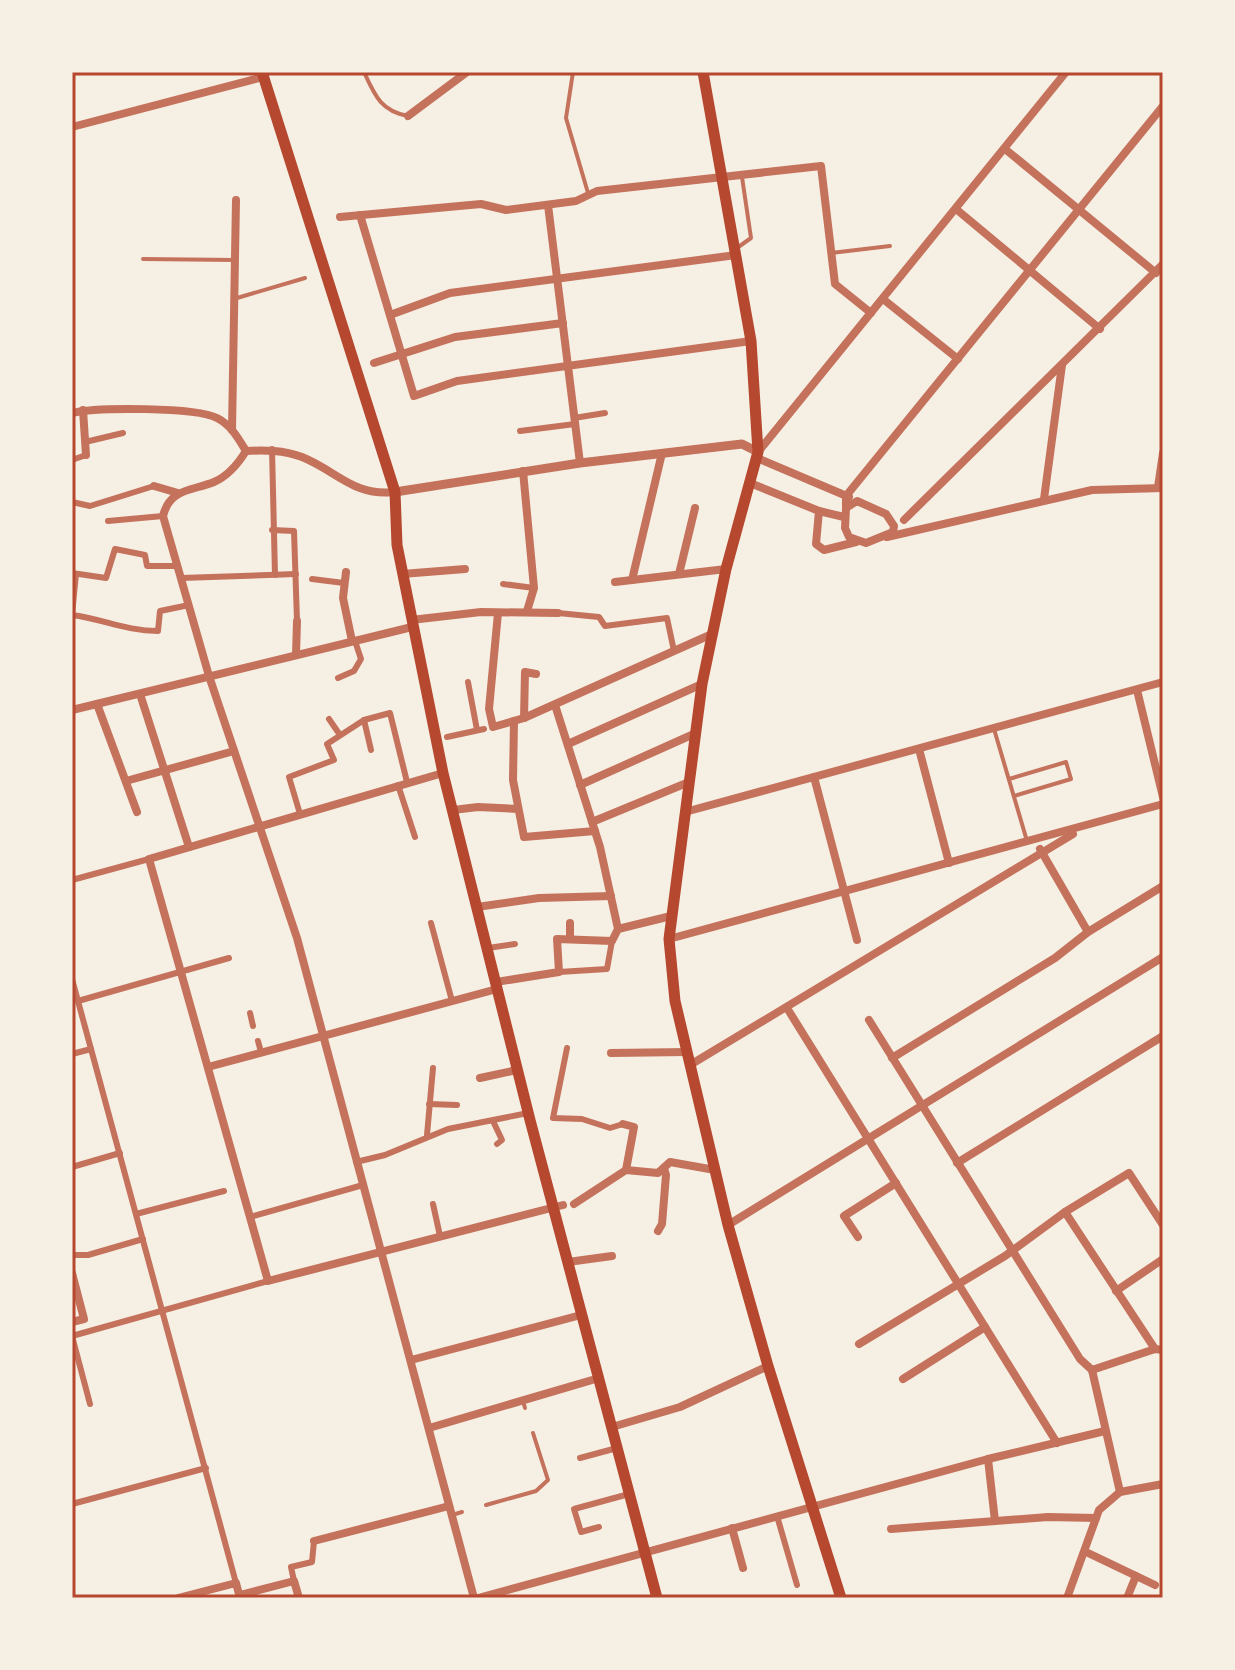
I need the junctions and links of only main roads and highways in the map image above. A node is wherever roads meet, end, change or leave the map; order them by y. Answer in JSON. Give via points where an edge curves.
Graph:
{"nodes":[{"id":1,"x":703,"y":72,"type":"edge"},
{"id":2,"x":262,"y":74,"type":"edge"},
{"id":3,"x":657,"y":1598,"type":"edge"},
{"id":4,"x":841,"y":1598,"type":"edge"}],
"edges":[{"from":1,"to":4,"type":"main road","via":[[751,341],[758,455],[726,569],[702,684],[669,939],[675,1001],[728,1225]]},
{"from":2,"to":3,"type":"main road","via":[[395,492],[397,545],[443,773]]}]}
